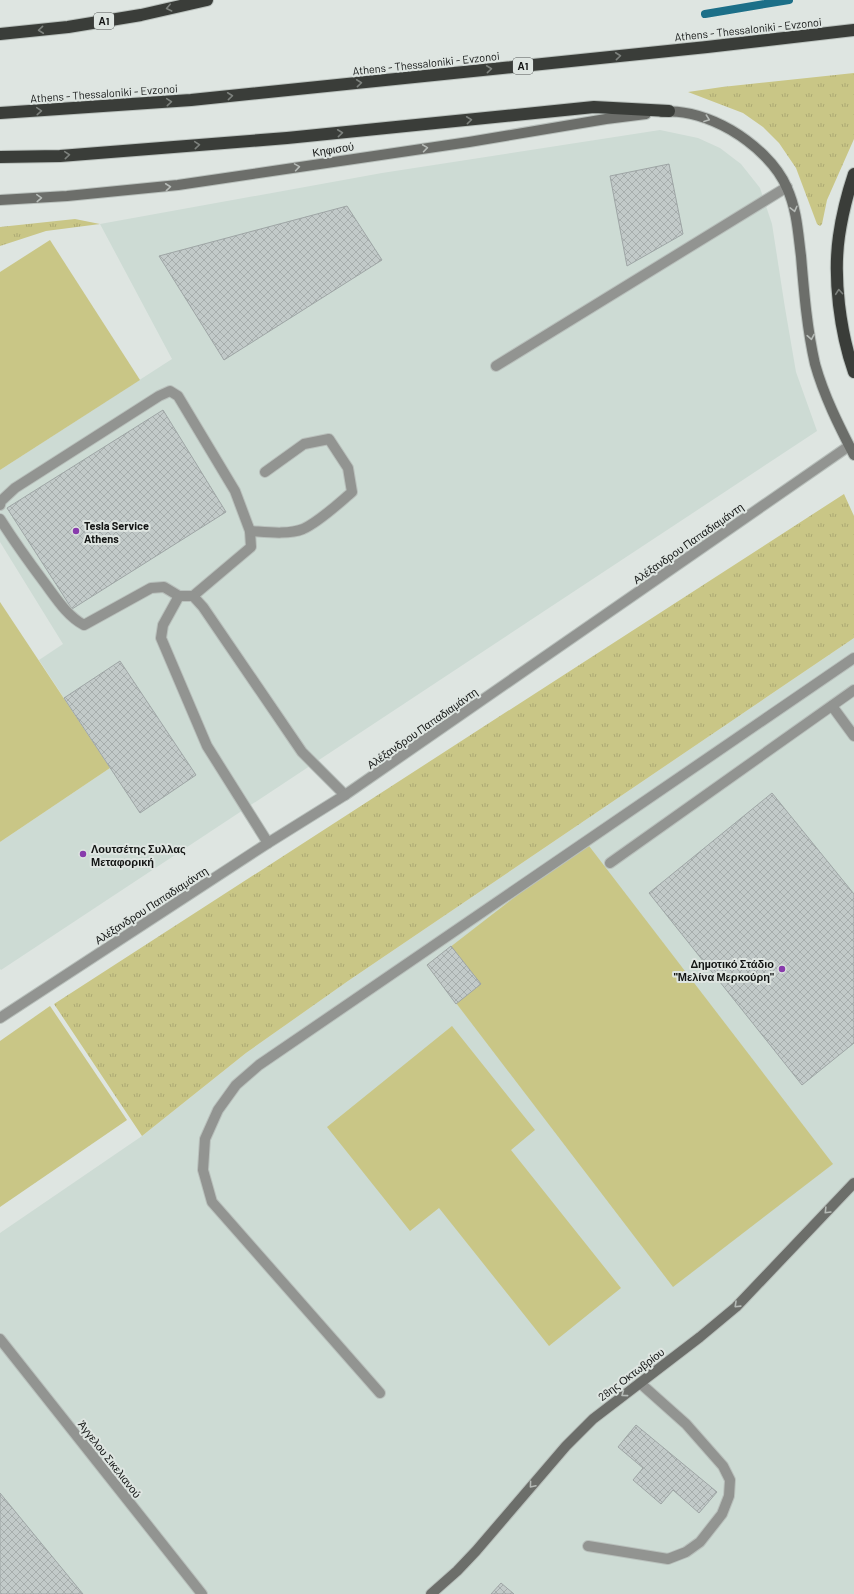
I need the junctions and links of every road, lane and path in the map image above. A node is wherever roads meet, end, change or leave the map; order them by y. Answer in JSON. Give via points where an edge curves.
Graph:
{"nodes":[{"id":1,"x":207,"y":0,"type":"edge"},
{"id":2,"x":854,"y":30,"type":"edge"},
{"id":3,"x":0,"y":34,"type":"edge"},
{"id":4,"x":669,"y":111,"type":"junction"},
{"id":5,"x":0,"y":113,"type":"edge"},
{"id":6,"x":0,"y":157,"type":"edge"},
{"id":7,"x":854,"y":174,"type":"edge"},
{"id":8,"x":787,"y":187,"type":"junction"},
{"id":9,"x":0,"y":200,"type":"edge"},
{"id":10,"x":496,"y":366,"type":"dead end"},
{"id":11,"x":854,"y":372,"type":"edge"},
{"id":12,"x":852,"y":451,"type":"edge"},
{"id":13,"x":265,"y":472,"type":"dead end"},
{"id":14,"x":0,"y":505,"type":"edge"},
{"id":15,"x":0,"y":519,"type":"edge"},
{"id":16,"x":250,"y":531,"type":"junction"},
{"id":17,"x":179,"y":596,"type":"junction"},
{"id":18,"x":193,"y":596,"type":"junction"},
{"id":19,"x":854,"y":658,"type":"edge"},
{"id":20,"x":854,"y":690,"type":"edge"},
{"id":21,"x":832,"y":706,"type":"junction"},
{"id":22,"x":854,"y":736,"type":"edge"},
{"id":23,"x":345,"y":795,"type":"junction"},
{"id":24,"x":268,"y":843,"type":"junction"},
{"id":25,"x":610,"y":863,"type":"dead end"},
{"id":26,"x":0,"y":1018,"type":"edge"},
{"id":27,"x":854,"y":1183,"type":"edge"},
{"id":28,"x":0,"y":1339,"type":"edge"},
{"id":29,"x":640,"y":1382,"type":"junction"},
{"id":30,"x":380,"y":1393,"type":"dead end"},
{"id":31,"x":588,"y":1546,"type":"dead end"},
{"id":32,"x":202,"y":1594,"type":"edge"},
{"id":33,"x":431,"y":1594,"type":"edge"}],
"edges":[{"from":1,"to":3,"type":"highway","number":"Α1","one_way":true,"via":[[141,15],[68,27]]},
{"from":5,"to":2,"type":"highway","name":"Athens - Thessaloniki - Evzonoi","number":"Α1","one_way":true,"via":[[191,100]]},
{"from":6,"to":4,"type":"highway","one_way":true,"via":[[60,156],[279,138],[594,107]]},
{"from":4,"to":8,"type":"street","name":"Κηφισού","one_way":true,"via":[[704,118],[736,133],[775,169]]},
{"from":9,"to":4,"type":"street","name":"Κηφισού","one_way":true,"via":[[74,196],[178,185]]},
{"from":11,"to":7,"type":"highway","one_way":true,"via":[[841,312],[838,265],[842,216]]},
{"from":8,"to":10,"type":"street"},
{"from":8,"to":12,"type":"street","name":"Κηφισού","one_way":true,"via":[[798,231],[815,363],[832,410]]},
{"from":12,"to":23,"type":"street","name":"Αλέξανδρου Παπαδιαμάντη"},
{"from":13,"to":16,"type":"street","via":[[304,444],[329,439],[348,468],[352,492],[330,511],[302,529],[278,533]]},
{"from":14,"to":16,"type":"street","via":[[0,501],[14,488],[170,391],[178,396],[235,491]]},
{"from":15,"to":17,"type":"street","via":[[57,599],[76,621],[84,625],[151,588],[164,586]]},
{"from":16,"to":18,"type":"street","via":[[251,547]]},
{"from":17,"to":18,"type":"street"},
{"from":17,"to":24,"type":"street","via":[[163,625],[161,638],[207,746]]},
{"from":18,"to":23,"type":"street","via":[[302,752]]},
{"from":19,"to":30,"type":"street","via":[[259,1065],[236,1085],[218,1110],[205,1139],[203,1170],[212,1202]]},
{"from":20,"to":21,"type":"street"},
{"from":21,"to":22,"type":"street"},
{"from":21,"to":25,"type":"street"},
{"from":23,"to":24,"type":"street","name":"Αλέξανδρου Παπαδιαμάντη"},
{"from":24,"to":26,"type":"street","name":"Αλέξανδρου Παπαδιαμάντη"},
{"from":27,"to":29,"type":"street","name":"28ης Οκτωβρίου","one_way":true,"via":[[736,1307]]},
{"from":28,"to":32,"type":"street","name":"Άγγελου Σικελιανού"},
{"from":29,"to":31,"type":"street","via":[[686,1424],[723,1466],[730,1480],[729,1496],[722,1514],[700,1542],[686,1552],[668,1559]]},
{"from":29,"to":33,"type":"street","name":"28ης Οκτωβρίου","one_way":true,"via":[[593,1419],[566,1446],[476,1551]]}]}
